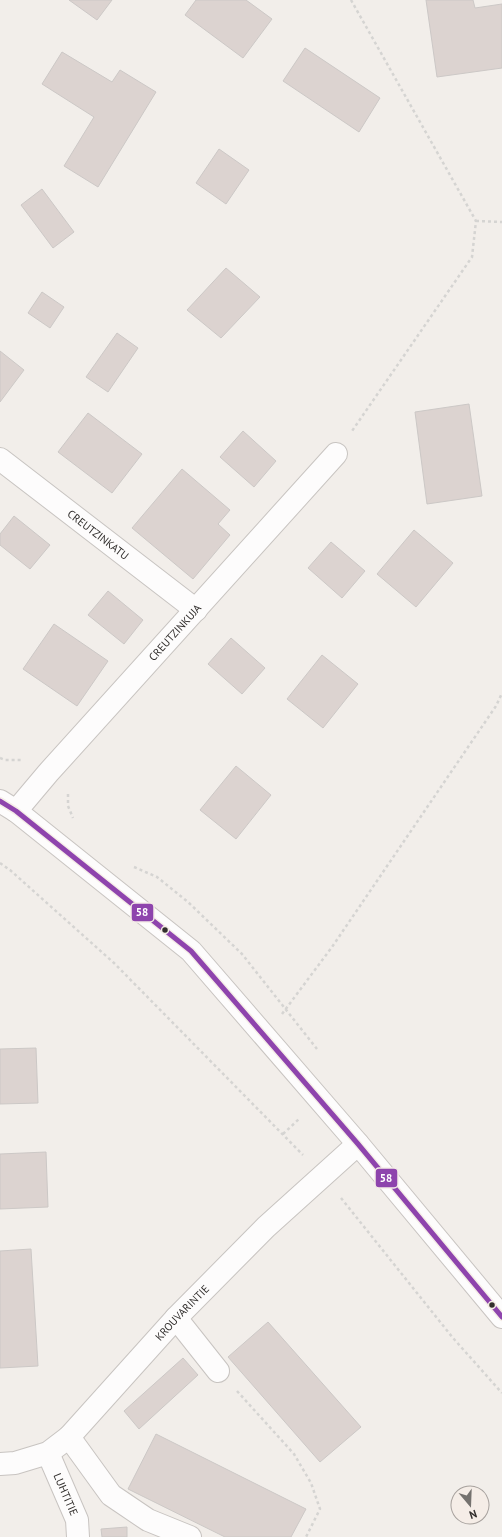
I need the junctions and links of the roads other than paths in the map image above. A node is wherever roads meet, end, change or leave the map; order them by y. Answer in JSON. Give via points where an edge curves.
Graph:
{"nodes":[{"id":1,"x":336,"y":454,"type":"road end"},
{"id":2,"x":0,"y":459,"type":"edge"},
{"id":3,"x":196,"y":610,"type":"junction"},
{"id":4,"x":8,"y":806,"type":"edge"},
{"id":5,"x":358,"y":1144,"type":"junction"},
{"id":6,"x":502,"y":1317,"type":"edge"},
{"id":7,"x":176,"y":1318,"type":"junction"},
{"id":8,"x":218,"y":1371,"type":"road end"},
{"id":9,"x":69,"y":1436,"type":"junction"},
{"id":10,"x":48,"y":1453,"type":"junction"},
{"id":11,"x":0,"y":1464,"type":"edge"},
{"id":12,"x":78,"y":1537,"type":"edge"},
{"id":13,"x":190,"y":1537,"type":"edge"}],
"edges":[{"from":1,"to":3,"type":"street","name":"CREUTZINKUJA"},
{"from":2,"to":3,"type":"street","name":"CREUTZINKATU"},
{"from":3,"to":4,"type":"street","name":"CREUTZINKUJA","via":[[48,773]]},
{"from":4,"to":5,"type":"street","via":[[191,951]]},
{"from":5,"to":6,"type":"street"},
{"from":5,"to":7,"type":"street","name":"KROUVARINTIE","via":[[266,1227]]},
{"from":7,"to":8,"type":"street"},
{"from":7,"to":9,"type":"street","name":"KROUVARINTIE"},
{"from":9,"to":10,"type":"street","name":"KROUVARINTIE"},
{"from":9,"to":13,"type":"street","via":[[111,1495],[148,1520]]},
{"from":10,"to":11,"type":"street","name":"KROUVARINTIE","via":[[15,1463]]},
{"from":10,"to":12,"type":"street","name":"LUHTITIE","via":[[77,1520]]}]}
